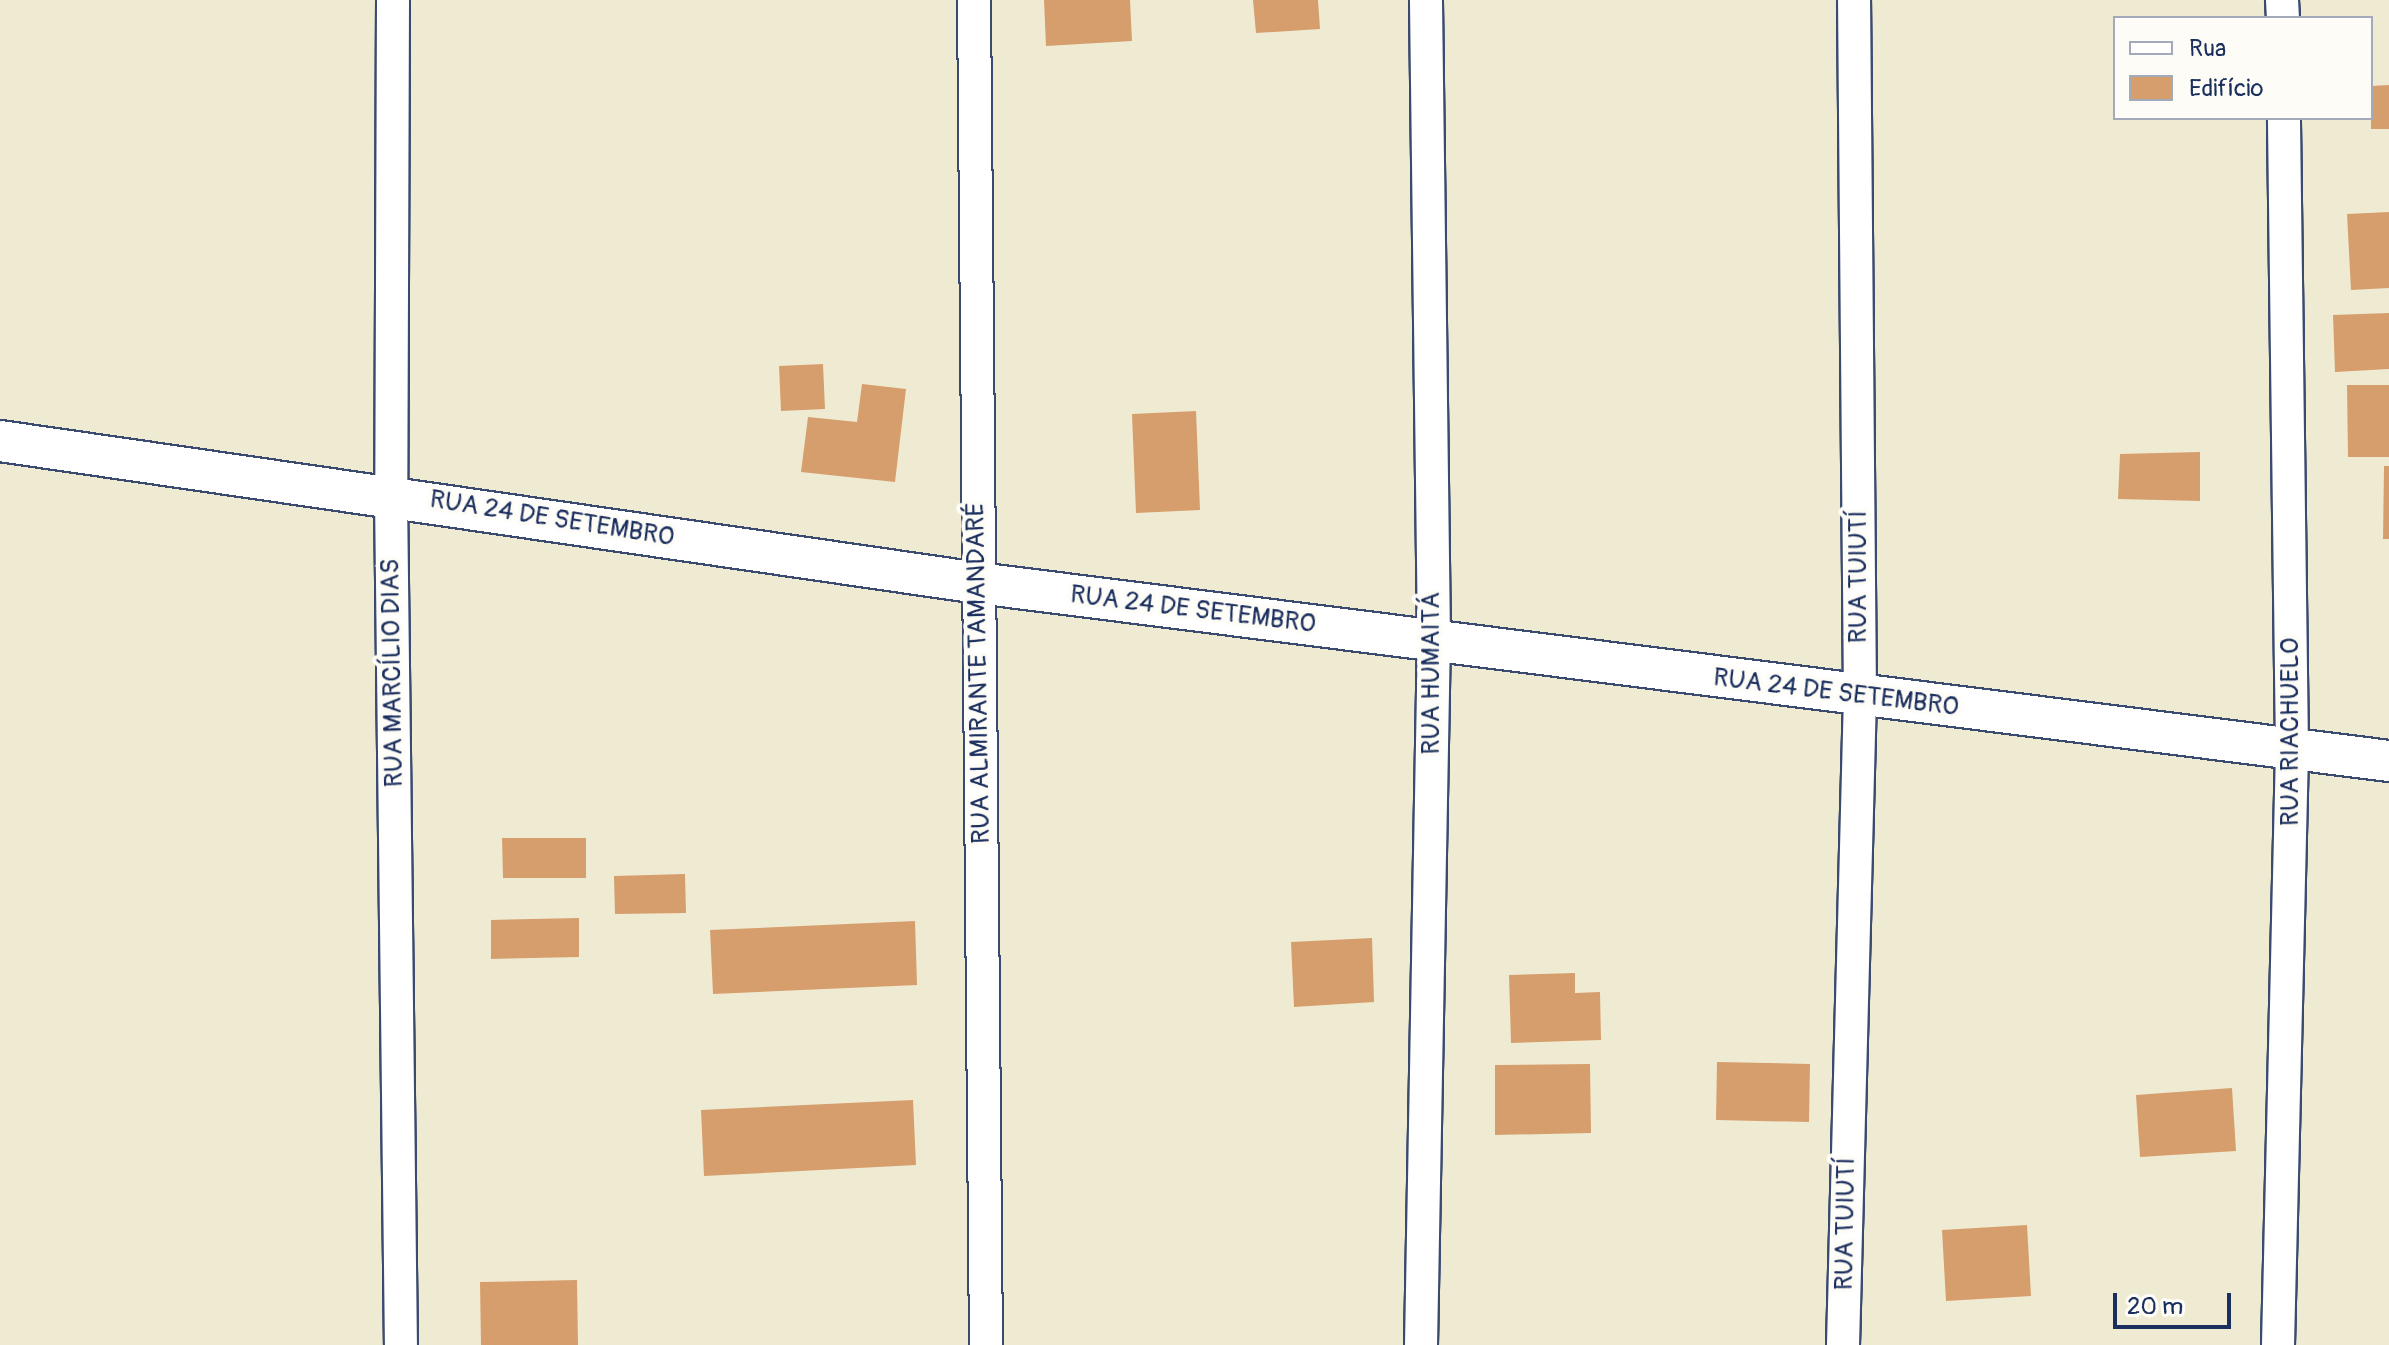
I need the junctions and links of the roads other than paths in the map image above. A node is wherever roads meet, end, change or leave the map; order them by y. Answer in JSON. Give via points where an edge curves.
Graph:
{"nodes":[{"id":1,"x":393,"y":0,"type":"edge"},
{"id":2,"x":974,"y":0,"type":"edge"},
{"id":3,"x":1426,"y":0,"type":"edge"},
{"id":4,"x":1854,"y":0,"type":"edge"},
{"id":5,"x":2284,"y":120,"type":"edge"},
{"id":6,"x":0,"y":441,"type":"edge"},
{"id":7,"x":391,"y":495,"type":"junction"},
{"id":8,"x":978,"y":583,"type":"junction"},
{"id":9,"x":1434,"y":639,"type":"junction"},
{"id":10,"x":1860,"y":697,"type":"junction"},
{"id":11,"x":2292,"y":750,"type":"junction"},
{"id":12,"x":2389,"y":761,"type":"edge"},
{"id":13,"x":401,"y":1345,"type":"edge"},
{"id":14,"x":986,"y":1345,"type":"edge"},
{"id":15,"x":1421,"y":1345,"type":"edge"},
{"id":16,"x":1843,"y":1345,"type":"edge"},
{"id":17,"x":2278,"y":1345,"type":"edge"}],
"edges":[{"from":1,"to":7,"type":"street","name":"RUA MARCÍLIO DIAS"},
{"from":2,"to":8,"type":"street","name":"RUA ALMIRANTE TAMANDARÉ"},
{"from":3,"to":9,"type":"street","name":"RUA HUMAITÁ"},
{"from":4,"to":10,"type":"street","name":"RUA TUIUTÍ"},
{"from":5,"to":11,"type":"street","name":"RUA RIACHUELO"},
{"from":6,"to":7,"type":"street","name":"RUA 24 DE SETEMBRO"},
{"from":7,"to":8,"type":"street","name":"RUA 24 DE SETEMBRO"},
{"from":7,"to":13,"type":"street","name":"RUA MARCÍLIO DIAS"},
{"from":8,"to":9,"type":"street","name":"RUA 24 DE SETEMBRO"},
{"from":8,"to":14,"type":"street","name":"RUA ALMIRANTE TAMANDARÉ"},
{"from":9,"to":10,"type":"street","name":"RUA 24 DE SETEMBRO"},
{"from":9,"to":15,"type":"street","name":"RUA HUMAITÁ"},
{"from":10,"to":11,"type":"street","name":"RUA 24 DE SETEMBRO"},
{"from":10,"to":16,"type":"street","name":"RUA TUIUTÍ"},
{"from":11,"to":12,"type":"street","name":"RUA 24 DE SETEMBRO"},
{"from":11,"to":17,"type":"street","name":"RUA RIACHUELO"}]}
